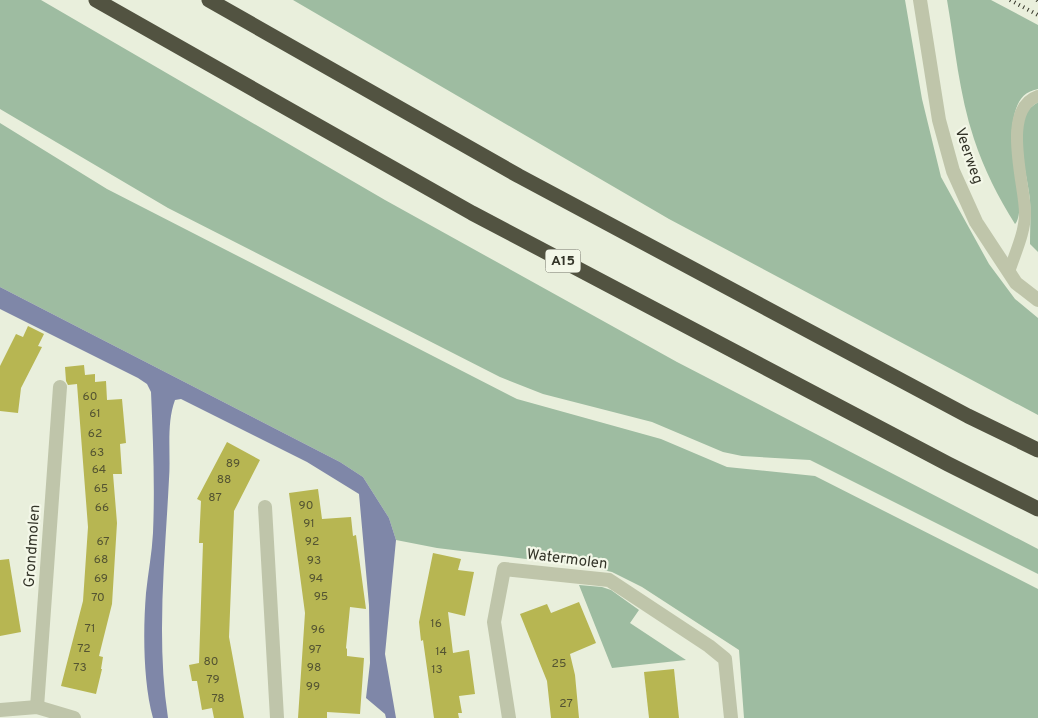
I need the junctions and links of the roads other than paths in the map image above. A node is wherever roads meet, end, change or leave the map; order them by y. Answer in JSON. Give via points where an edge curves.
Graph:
{"nodes":[{"id":1,"x":96,"y":0,"type":"edge"},
{"id":2,"x":209,"y":0,"type":"edge"},
{"id":3,"x":920,"y":0,"type":"edge"},
{"id":4,"x":1038,"y":96,"type":"edge"},
{"id":5,"x":1009,"y":272,"type":"junction"},
{"id":6,"x":1038,"y":300,"type":"edge"},
{"id":7,"x":60,"y":387,"type":"dead end"},
{"id":8,"x":1038,"y":450,"type":"edge"},
{"id":9,"x":265,"y":507,"type":"dead end"},
{"id":10,"x":1038,"y":509,"type":"edge"},
{"id":11,"x":37,"y":707,"type":"junction"},
{"id":12,"x":0,"y":710,"type":"edge"},
{"id":13,"x":74,"y":718,"type":"edge"},
{"id":14,"x":277,"y":718,"type":"edge"},
{"id":15,"x":509,"y":718,"type":"edge"},
{"id":16,"x":731,"y":718,"type":"edge"}],
"edges":[{"from":1,"to":10,"type":"highway","number":"A15","via":[[481,218]]},
{"from":2,"to":8,"type":"highway","via":[[519,176]]},
{"from":3,"to":5,"type":"street","name":"Veerweg","via":[[939,120],[953,171],[976,222]]},
{"from":4,"to":5,"type":"lane","via":[[1027,102],[1018,126],[1017,145],[1025,213]]},
{"from":5,"to":6,"type":"street","name":"Veerweg","via":[[1016,283]]},
{"from":7,"to":11,"type":"street","name":"Grondmolen"},
{"from":9,"to":14,"type":"street"},
{"from":11,"to":12,"type":"street"},
{"from":11,"to":13,"type":"street"},
{"from":15,"to":16,"type":"street","name":"Watermolen","via":[[494,622],[504,569],[609,580],[710,646],[725,659]]}]}
